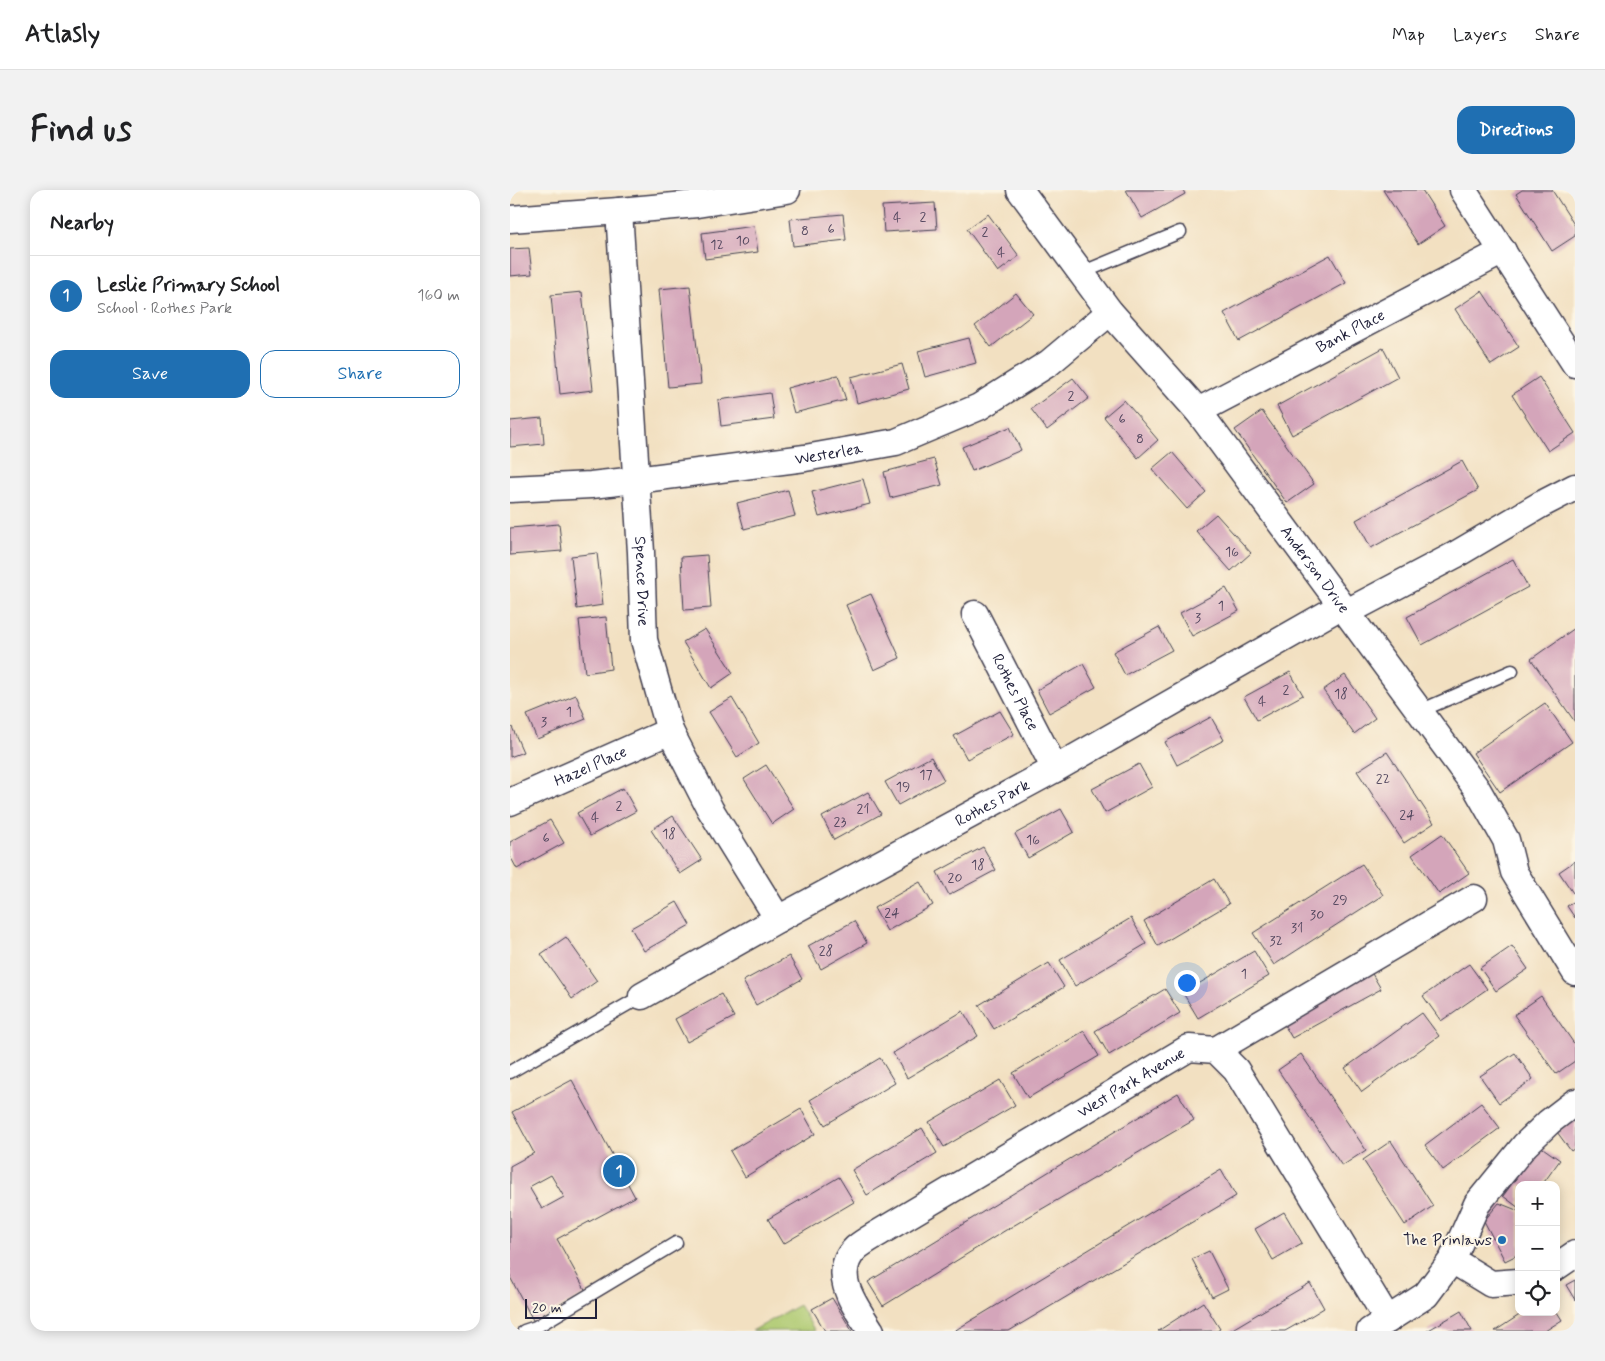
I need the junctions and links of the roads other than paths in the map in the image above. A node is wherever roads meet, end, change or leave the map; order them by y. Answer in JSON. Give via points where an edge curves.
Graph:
{"nodes":[{"id":1,"x":787,"y":190,"type":"edge"},
{"id":2,"x":1020,"y":190,"type":"edge"},
{"id":3,"x":1464,"y":190,"type":"edge"},
{"id":4,"x":619,"y":211,"type":"junction"},
{"id":5,"x":510,"y":219,"type":"edge"},
{"id":6,"x":1180,"y":232,"type":"dead end"},
{"id":7,"x":1503,"y":251,"type":"junction"},
{"id":8,"x":1081,"y":273,"type":"junction"},
{"id":9,"x":1110,"y":312,"type":"junction"},
{"id":10,"x":1575,"y":364,"type":"edge"},
{"id":11,"x":1198,"y":411,"type":"junction"},
{"id":12,"x":636,"y":480,"type":"junction"},
{"id":13,"x":1575,"y":487,"type":"edge"},
{"id":14,"x":510,"y":490,"type":"edge"},
{"id":15,"x":1344,"y":609,"type":"junction"},
{"id":16,"x":975,"y":614,"type":"dead end"},
{"id":17,"x":1512,"y":670,"type":"dead end"},
{"id":18,"x":1420,"y":711,"type":"junction"},
{"id":19,"x":670,"y":731,"type":"junction"},
{"id":20,"x":1055,"y":769,"type":"junction"},
{"id":21,"x":510,"y":802,"type":"edge"},
{"id":22,"x":1474,"y":898,"type":"dead end"},
{"id":23,"x":778,"y":919,"type":"junction"},
{"id":24,"x":1575,"y":972,"type":"edge"},
{"id":25,"x":642,"y":996,"type":"joint"},
{"id":26,"x":1216,"y":1050,"type":"junction"},
{"id":27,"x":510,"y":1072,"type":"edge"},
{"id":28,"x":1575,"y":1102,"type":"edge"},
{"id":29,"x":676,"y":1243,"type":"dead end"},
{"id":30,"x":1575,"y":1254,"type":"edge"},
{"id":31,"x":1452,"y":1260,"type":"junction"},
{"id":32,"x":1560,"y":1263,"type":"edge"},
{"id":33,"x":1515,"y":1282,"type":"edge"},
{"id":34,"x":1379,"y":1326,"type":"edge"},
{"id":35,"x":524,"y":1331,"type":"edge"},
{"id":36,"x":871,"y":1331,"type":"edge"}],
"edges":[{"from":1,"to":4,"type":"street","via":[[697,204]]},
{"from":2,"to":8,"type":"street","name":"Anderson Drive"},
{"from":3,"to":7,"type":"street"},
{"from":4,"to":5,"type":"street"},
{"from":4,"to":12,"type":"street","name":"Spence Drive"},
{"from":6,"to":8,"type":"lane"},
{"from":7,"to":10,"type":"street"},
{"from":7,"to":11,"type":"street","name":"Bank Place"},
{"from":8,"to":9,"type":"street","name":"Anderson Drive"},
{"from":9,"to":11,"type":"street","name":"Anderson Drive"},
{"from":9,"to":12,"type":"street","name":"Westerlea","via":[[1049,363],[979,407],[896,442],[805,458]]},
{"from":11,"to":15,"type":"street","name":"Anderson Drive"},
{"from":12,"to":14,"type":"street","name":"Westerlea"},
{"from":12,"to":19,"type":"street","name":"Spence Drive","via":[[644,640]]},
{"from":13,"to":15,"type":"street","via":[[1455,555]]},
{"from":15,"to":18,"type":"street","name":"Anderson Drive"},
{"from":15,"to":20,"type":"street","name":"Rothes Park"},
{"from":16,"to":20,"type":"street","name":"Rothes Place"},
{"from":17,"to":18,"type":"lane"},
{"from":18,"to":24,"type":"street","name":"Anderson Drive","via":[[1477,789],[1506,840],[1514,872]]},
{"from":19,"to":21,"type":"street","name":"Hazel Place"},
{"from":19,"to":23,"type":"street","name":"Spence Drive","via":[[710,810]]},
{"from":20,"to":23,"type":"street","name":"Rothes Park"},
{"from":22,"to":26,"type":"street"},
{"from":23,"to":25,"type":"street","name":"Rothes Park"},
{"from":25,"to":27,"type":"lane"},
{"from":26,"to":34,"type":"street","via":[[1236,1070]]},
{"from":26,"to":36,"type":"street","name":"West Park Avenue","via":[[1189,1048],[856,1249],[845,1264],[844,1281]]},
{"from":28,"to":31,"type":"street","via":[[1525,1145],[1477,1204]]},
{"from":29,"to":35,"type":"lane","via":[[536,1327]]},
{"from":30,"to":32,"type":"street"},
{"from":31,"to":33,"type":"street","via":[[1491,1284]]},
{"from":31,"to":34,"type":"street","via":[[1426,1295]]}]}
